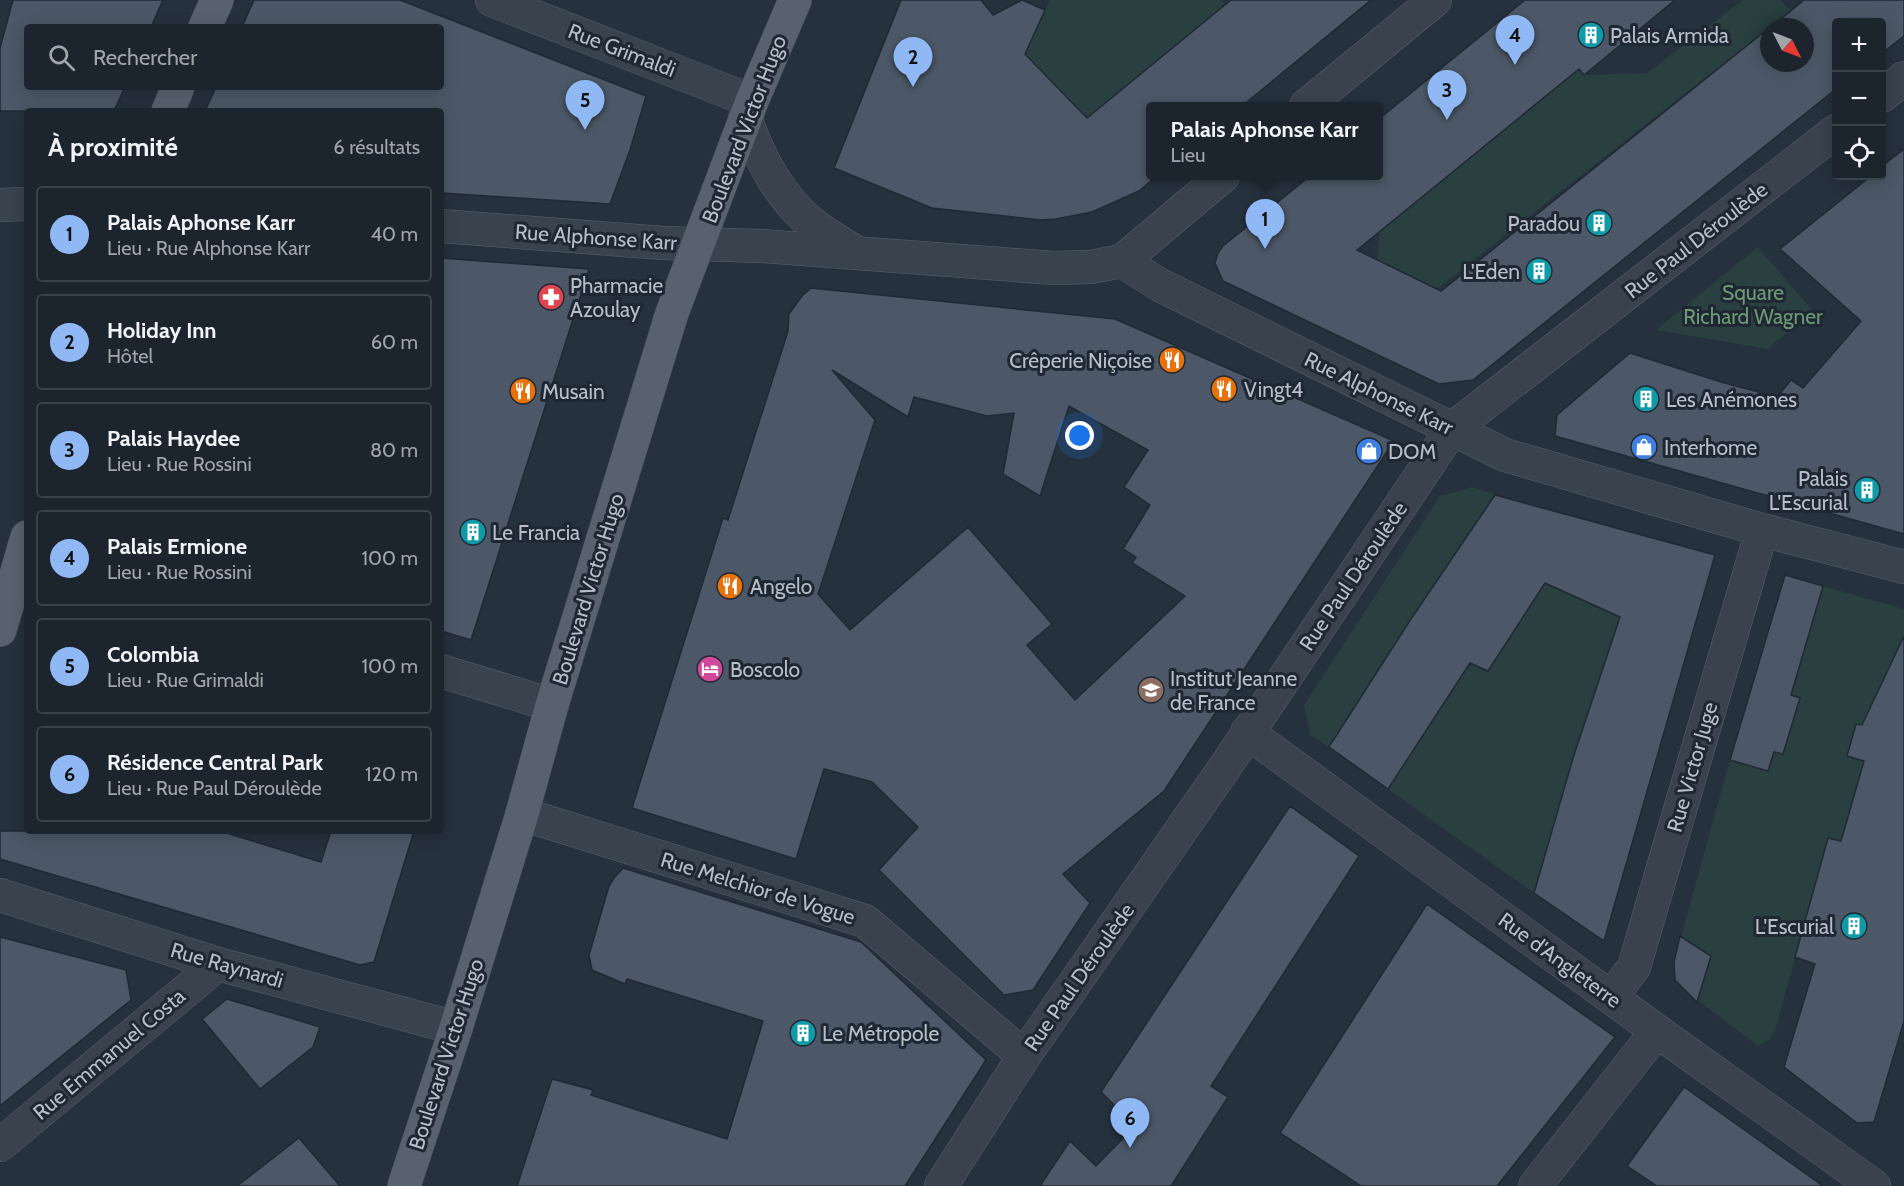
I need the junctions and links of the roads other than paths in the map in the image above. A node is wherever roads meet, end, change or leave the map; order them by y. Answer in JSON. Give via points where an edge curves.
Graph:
{"nodes":[{"id":1,"x":217,"y":0,"type":"edge"},
{"id":2,"x":492,"y":0,"type":"edge"},
{"id":3,"x":795,"y":0,"type":"edge"},
{"id":4,"x":1435,"y":0,"type":"edge"},
{"id":5,"x":206,"y":24,"type":"edge"},
{"id":6,"x":1904,"y":78,"type":"edge"},
{"id":7,"x":177,"y":90,"type":"edge"},
{"id":8,"x":1886,"y":92,"type":"edge"},
{"id":9,"x":1311,"y":102,"type":"edge"},
{"id":10,"x":169,"y":108,"type":"edge"},
{"id":11,"x":748,"y":109,"type":"junction"},
{"id":12,"x":1832,"y":133,"type":"edge"},
{"id":13,"x":1218,"y":180,"type":"edge"},
{"id":14,"x":24,"y":204,"type":"edge"},
{"id":15,"x":0,"y":205,"type":"edge"},
{"id":16,"x":444,"y":226,"type":"edge"},
{"id":17,"x":699,"y":244,"type":"junction"},
{"id":18,"x":858,"y":254,"type":"junction"},
{"id":19,"x":1122,"y":261,"type":"junction"},
{"id":20,"x":1452,"y":429,"type":"junction"},
{"id":21,"x":1762,"y":530,"type":"junction"},
{"id":22,"x":24,"y":552,"type":"edge"},
{"id":23,"x":1904,"y":567,"type":"edge"},
{"id":24,"x":0,"y":630,"type":"edge"},
{"id":25,"x":444,"y":672,"type":"edge"},
{"id":26,"x":552,"y":705,"type":"junction"},
{"id":27,"x":1247,"y":732,"type":"junction"},
{"id":28,"x":522,"y":814,"type":"junction"},
{"id":29,"x":0,"y":895,"type":"edge"},
{"id":30,"x":218,"y":964,"type":"junction"},
{"id":31,"x":1611,"y":997,"type":"junction"},
{"id":32,"x":456,"y":1028,"type":"junction"},
{"id":33,"x":1657,"y":1031,"type":"junction"},
{"id":34,"x":1024,"y":1056,"type":"junction"},
{"id":35,"x":0,"y":1145,"type":"edge"},
{"id":36,"x":404,"y":1186,"type":"edge"},
{"id":37,"x":941,"y":1186,"type":"edge"},
{"id":38,"x":1535,"y":1186,"type":"edge"},
{"id":39,"x":1874,"y":1186,"type":"edge"}],
"edges":[{"from":1,"to":5,"type":"main road"},
{"from":2,"to":11,"type":"street","name":"Rue Grimaldi"},
{"from":3,"to":11,"type":"main road","name":"Boulevard Victor Hugo"},
{"from":4,"to":9,"type":"street"},
{"from":6,"to":8,"type":"street"},
{"from":7,"to":10,"type":"main road"},
{"from":11,"to":17,"type":"main road","name":"Boulevard Victor Hugo"},
{"from":11,"to":18,"type":"street","name":"Rue Alphonse Karr","via":[[759,155],[775,182],[815,226]]},
{"from":12,"to":20,"type":"street","name":"Rue Paul Déroulède"},
{"from":13,"to":19,"type":"street"},
{"from":14,"to":15,"type":"street"},
{"from":16,"to":17,"type":"street","name":"Rue Alphonse Karr"},
{"from":17,"to":18,"type":"street","name":"Rue Alphonse Karr"},
{"from":17,"to":26,"type":"main road","name":"Boulevard Victor Hugo","via":[[672,313]]},
{"from":18,"to":19,"type":"street","name":"Rue Alphonse Karr","via":[[1054,268]]},
{"from":19,"to":20,"type":"street","name":"Rue Alphonse Karr","via":[[1160,285]]},
{"from":20,"to":21,"type":"street","name":"Rue Alphonse Karr","via":[[1505,455]]},
{"from":20,"to":27,"type":"street","name":"Rue Paul Déroulède"},
{"from":21,"to":23,"type":"street","name":"Rue Alphonse Karr"},
{"from":21,"to":31,"type":"street","name":"Rue Victor Juge","via":[[1634,967]]},
{"from":22,"to":24,"type":"main road"},
{"from":25,"to":26,"type":"street"},
{"from":26,"to":28,"type":"main road","name":"Boulevard Victor Hugo"},
{"from":27,"to":31,"type":"street","name":"Rue d'Angleterre"},
{"from":27,"to":34,"type":"street","name":"Rue Paul Déroulède"},
{"from":28,"to":32,"type":"main road","name":"Boulevard Victor Hugo"},
{"from":28,"to":34,"type":"street","name":"Rue Melchior de Vogue","via":[[865,921]]},
{"from":29,"to":30,"type":"street","name":"Rue Raynardi"},
{"from":30,"to":32,"type":"street","name":"Rue Raynardi"},
{"from":30,"to":35,"type":"street","name":"Rue Emmanuel Costa"},
{"from":31,"to":33,"type":"street","name":"Rue d'Angleterre"},
{"from":32,"to":36,"type":"main road","name":"Boulevard Victor Hugo"},
{"from":33,"to":38,"type":"street"},
{"from":33,"to":39,"type":"street","name":"Rue d'Angleterre"},
{"from":34,"to":37,"type":"street","name":"Rue Paul Déroulède"}]}
